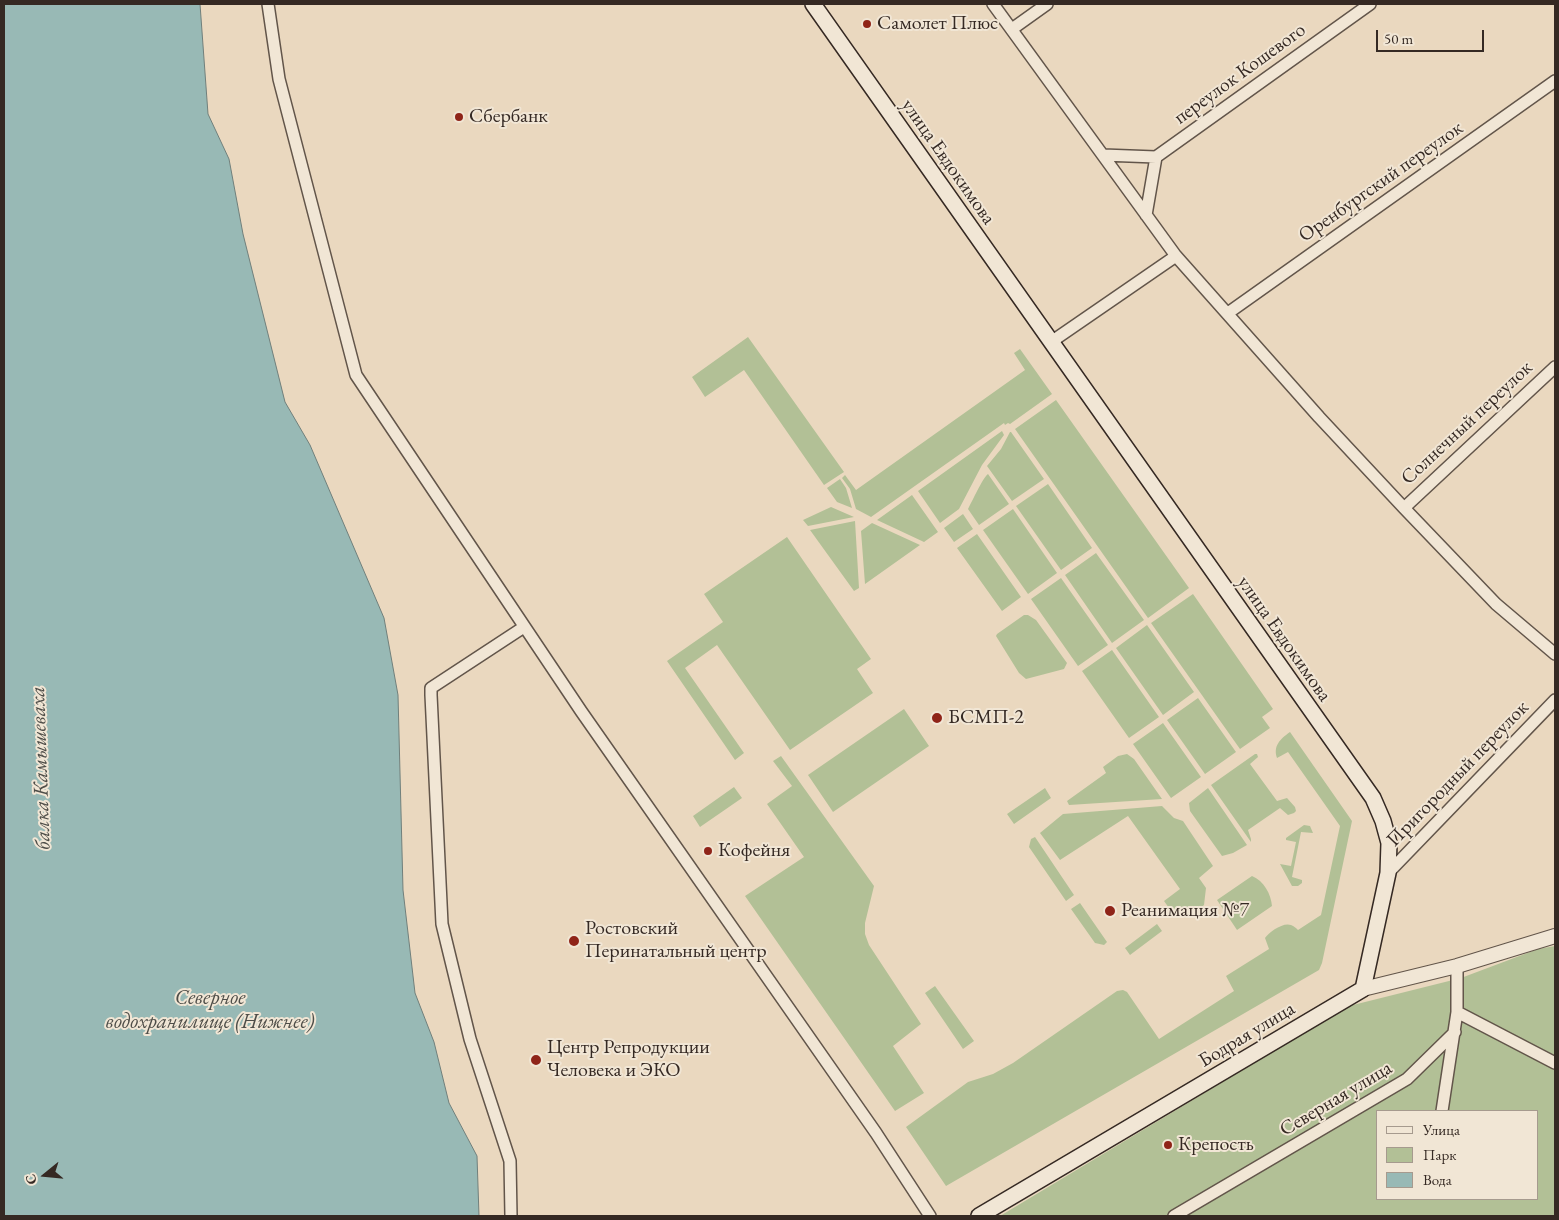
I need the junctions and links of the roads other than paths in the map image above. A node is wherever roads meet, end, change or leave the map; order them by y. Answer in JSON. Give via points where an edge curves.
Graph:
{"nodes":[{"id":1,"x":268,"y":4,"type":"edge"},
{"id":2,"x":813,"y":4,"type":"edge"},
{"id":3,"x":993,"y":4,"type":"edge"},
{"id":4,"x":1047,"y":4,"type":"edge"},
{"id":5,"x":1370,"y":4,"type":"edge"},
{"id":6,"x":1012,"y":29,"type":"junction"},
{"id":7,"x":1555,"y":81,"type":"edge"},
{"id":8,"x":1103,"y":155,"type":"junction"},
{"id":9,"x":1156,"y":157,"type":"junction"},
{"id":10,"x":1146,"y":215,"type":"junction"},
{"id":11,"x":1176,"y":256,"type":"junction"},
{"id":12,"x":1228,"y":313,"type":"junction"},
{"id":13,"x":1050,"y":342,"type":"junction"},
{"id":14,"x":1555,"y":367,"type":"edge"},
{"id":15,"x":1404,"y":508,"type":"junction"},
{"id":16,"x":524,"y":627,"type":"junction"},
{"id":17,"x":1555,"y":654,"type":"edge"},
{"id":18,"x":1555,"y":700,"type":"edge"},
{"id":19,"x":1388,"y":874,"type":"junction"},
{"id":20,"x":1555,"y":936,"type":"edge"},
{"id":21,"x":1457,"y":966,"type":"junction"},
{"id":22,"x":1363,"y":989,"type":"junction"},
{"id":23,"x":1458,"y":1012,"type":"junction"},
{"id":24,"x":1455,"y":1032,"type":"junction"},
{"id":25,"x":1555,"y":1063,"type":"edge"},
{"id":26,"x":1442,"y":1110,"type":"edge"},
{"id":27,"x":511,"y":1216,"type":"edge"},
{"id":28,"x":930,"y":1216,"type":"edge"},
{"id":29,"x":979,"y":1216,"type":"edge"},
{"id":30,"x":1174,"y":1216,"type":"edge"}],
"edges":[{"from":1,"to":16,"type":"street","via":[[279,79],[356,375]]},
{"from":2,"to":13,"type":"main road","name":"улица Евдокимова"},
{"from":3,"to":6,"type":"street"},
{"from":4,"to":6,"type":"street"},
{"from":5,"to":9,"type":"street","name":"переулок Кошевого"},
{"from":6,"to":8,"type":"street"},
{"from":7,"to":12,"type":"street","name":"Оренбургский переулок"},
{"from":8,"to":9,"type":"street"},
{"from":8,"to":10,"type":"street"},
{"from":9,"to":10,"type":"street"},
{"from":10,"to":11,"type":"street"},
{"from":11,"to":12,"type":"street"},
{"from":11,"to":13,"type":"street"},
{"from":12,"to":15,"type":"street"},
{"from":13,"to":19,"type":"main road","name":"улица Евдокимова","via":[[1373,798],[1389,843]]},
{"from":14,"to":15,"type":"street","name":"Солнечный переулок"},
{"from":15,"to":17,"type":"street","via":[[1496,604]]},
{"from":16,"to":27,"type":"street","via":[[431,688],[442,924],[470,1039],[510,1161]]},
{"from":16,"to":28,"type":"street","via":[[876,1133]]},
{"from":18,"to":19,"type":"street","name":"Пригородный переулок"},
{"from":19,"to":22,"type":"main road","name":"улица Евдокимова"},
{"from":20,"to":21,"type":"street","name":"Бодрая улица"},
{"from":21,"to":22,"type":"street","name":"Бодрая улица"},
{"from":21,"to":23,"type":"street"},
{"from":22,"to":29,"type":"main road","name":"Бодрая улица"},
{"from":23,"to":24,"type":"street"},
{"from":23,"to":25,"type":"street"},
{"from":24,"to":26,"type":"street"},
{"from":24,"to":30,"type":"street","name":"Северная улица","via":[[1407,1079]]}]}
